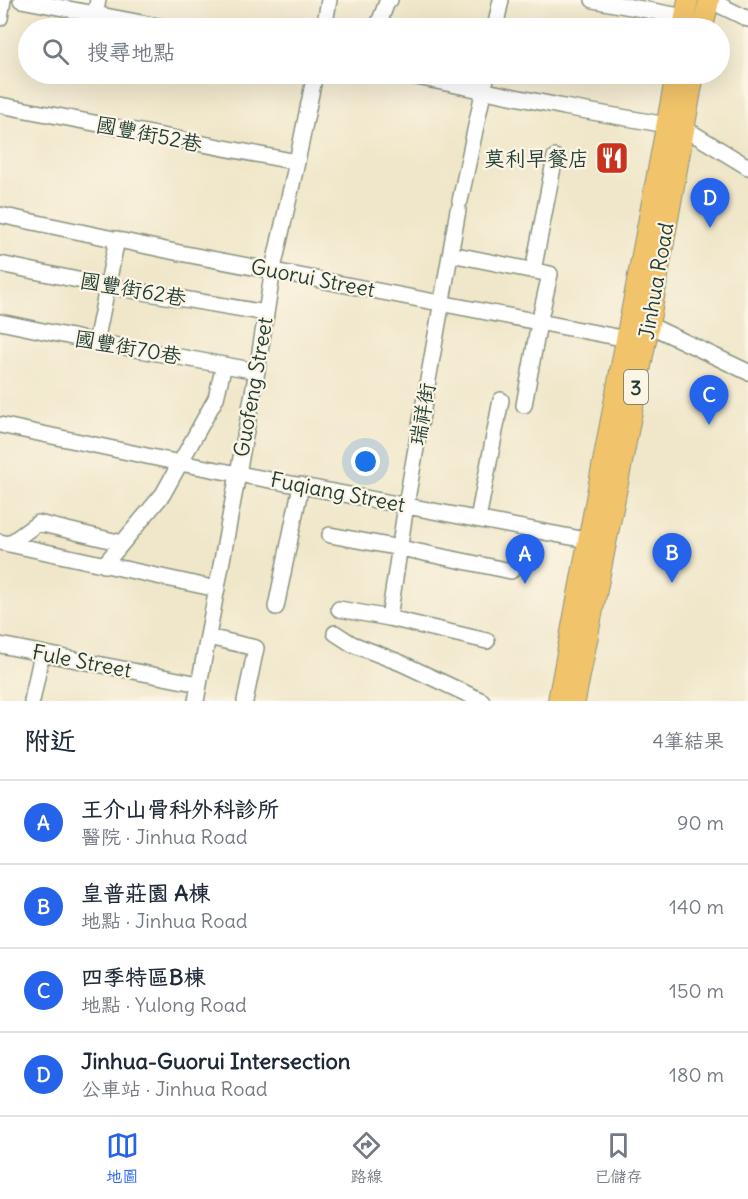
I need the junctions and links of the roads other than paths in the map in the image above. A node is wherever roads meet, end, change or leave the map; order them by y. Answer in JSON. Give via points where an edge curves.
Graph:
{"nodes":[{"id":1,"x":3,"y":0,"type":"edge"},
{"id":2,"x":21,"y":0,"type":"edge"},
{"id":3,"x":329,"y":0,"type":"edge"},
{"id":4,"x":390,"y":0,"type":"edge"},
{"id":5,"x":501,"y":0,"type":"edge"},
{"id":6,"x":593,"y":0,"type":"edge"},
{"id":7,"x":709,"y":0,"type":"edge"},
{"id":8,"x":96,"y":8,"type":"edge"},
{"id":9,"x":685,"y":15,"type":"edge"},
{"id":10,"x":0,"y":18,"type":"edge"},
{"id":11,"x":132,"y":18,"type":"edge"},
{"id":12,"x":326,"y":18,"type":"edge"},
{"id":13,"x":380,"y":18,"type":"edge"},
{"id":14,"x":497,"y":18,"type":"edge"},
{"id":15,"x":705,"y":18,"type":"edge"},
{"id":16,"x":748,"y":19,"type":"edge"},
{"id":17,"x":313,"y":84,"type":"edge"},
{"id":18,"x":453,"y":84,"type":"edge"},
{"id":19,"x":485,"y":84,"type":"edge"},
{"id":20,"x":675,"y":84,"type":"edge"},
{"id":21,"x":690,"y":84,"type":"edge"},
{"id":22,"x":484,"y":90,"type":"junction"},
{"id":23,"x":0,"y":105,"type":"edge"},
{"id":24,"x":675,"y":127,"type":"junction"},
{"id":25,"x":555,"y":157,"type":"dead end"},
{"id":26,"x":297,"y":162,"type":"junction"},
{"id":27,"x":748,"y":167,"type":"edge"},
{"id":28,"x":0,"y":215,"type":"edge"},
{"id":29,"x":117,"y":239,"type":"junction"},
{"id":30,"x":451,"y":255,"type":"junction"},
{"id":31,"x":0,"y":264,"type":"edge"},
{"id":32,"x":273,"y":269,"type":"junction"},
{"id":33,"x":533,"y":271,"type":"junction"},
{"id":34,"x":107,"y":286,"type":"junction"},
{"id":35,"x":441,"y":303,"type":"junction"},
{"id":36,"x":266,"y":313,"type":"junction"},
{"id":37,"x":0,"y":322,"type":"edge"},
{"id":38,"x":539,"y":323,"type":"junction"},
{"id":39,"x":649,"y":325,"type":"junction"},
{"id":40,"x":627,"y":339,"type":"junction"},
{"id":41,"x":96,"y":342,"type":"junction"},
{"id":42,"x":224,"y":365,"type":"junction"},
{"id":43,"x":257,"y":370,"type":"junction"},
{"id":44,"x":748,"y":372,"type":"edge"},
{"id":45,"x":501,"y":400,"type":"dead end"},
{"id":46,"x":524,"y":405,"type":"dead end"},
{"id":47,"x":0,"y":425,"type":"edge"},
{"id":48,"x":180,"y":462,"type":"junction"},
{"id":49,"x":237,"y":473,"type":"junction"},
{"id":50,"x":301,"y":485,"type":"junction"},
{"id":51,"x":406,"y":506,"type":"junction"},
{"id":52,"x":478,"y":519,"type":"junction"},
{"id":53,"x":330,"y":535,"type":"dead end"},
{"id":54,"x":598,"y":542,"type":"junction"},
{"id":55,"x":4,"y":543,"type":"edge"},
{"id":56,"x":122,"y":543,"type":"junction"},
{"id":57,"x":400,"y":548,"type":"junction"},
{"id":58,"x":104,"y":565,"type":"junction"},
{"id":59,"x":511,"y":571,"type":"dead end"},
{"id":60,"x":217,"y":589,"type":"junction"},
{"id":61,"x":276,"y":607,"type":"dead end"},
{"id":62,"x":339,"y":609,"type":"dead end"},
{"id":63,"x":389,"y":618,"type":"junction"},
{"id":64,"x":335,"y":633,"type":"dead end"},
{"id":65,"x":208,"y":636,"type":"junction"},
{"id":66,"x":487,"y":641,"type":"dead end"},
{"id":67,"x":0,"y":645,"type":"edge"},
{"id":68,"x":42,"y":653,"type":"junction"},
{"id":69,"x":199,"y":684,"type":"junction"},
{"id":70,"x":32,"y":701,"type":"edge"},
{"id":71,"x":196,"y":701,"type":"edge"},
{"id":72,"x":245,"y":701,"type":"edge"},
{"id":73,"x":482,"y":701,"type":"edge"},
{"id":74,"x":558,"y":701,"type":"edge"},
{"id":75,"x":575,"y":701,"type":"edge"}],
"edges":[{"from":1,"to":10,"type":"street"},
{"from":2,"to":8,"type":"street"},
{"from":3,"to":12,"type":"street"},
{"from":4,"to":13,"type":"street"},
{"from":5,"to":14,"type":"street"},
{"from":6,"to":9,"type":"street"},
{"from":7,"to":15,"type":"main road"},
{"from":7,"to":16,"type":"street"},
{"from":8,"to":11,"type":"street"},
{"from":17,"to":26,"type":"street","name":"Guofeng Street"},
{"from":18,"to":22,"type":"street"},
{"from":19,"to":22,"type":"street","name":"瑞祥街"},
{"from":20,"to":24,"type":"main road","name":"Jinhua Road","number":"3"},
{"from":21,"to":24,"type":"main road","name":"Jinhua Road","number":"3"},
{"from":22,"to":24,"type":"street"},
{"from":22,"to":30,"type":"street","name":"瑞祥街"},
{"from":23,"to":26,"type":"street","name":"國豐街52巷"},
{"from":24,"to":27,"type":"street"},
{"from":24,"to":39,"type":"main road","name":"Jinhua Road","number":"3"},
{"from":24,"to":40,"type":"main road","name":"Jinhua Road","number":"3"},
{"from":25,"to":33,"type":"street"},
{"from":26,"to":32,"type":"street","name":"Guofeng Street"},
{"from":28,"to":29,"type":"street","name":"Guorui Street"},
{"from":29,"to":32,"type":"street","name":"Guorui Street"},
{"from":29,"to":34,"type":"street"},
{"from":30,"to":33,"type":"street"},
{"from":30,"to":35,"type":"street","name":"瑞祥街"},
{"from":31,"to":34,"type":"street","name":"國豐街62巷"},
{"from":32,"to":35,"type":"street","name":"Guorui Street"},
{"from":32,"to":36,"type":"street","name":"Guofeng Street"},
{"from":33,"to":38,"type":"street","via":[[550,274]]},
{"from":34,"to":36,"type":"street","name":"國豐街62巷"},
{"from":34,"to":41,"type":"street"},
{"from":35,"to":38,"type":"street","name":"Guorui Street"},
{"from":35,"to":51,"type":"street","name":"瑞祥街"},
{"from":36,"to":43,"type":"street","name":"Guofeng Street"},
{"from":37,"to":41,"type":"street","name":"國豐街70巷"},
{"from":38,"to":40,"type":"street","name":"Guorui Street"},
{"from":38,"to":46,"type":"street"},
{"from":39,"to":44,"type":"street"},
{"from":39,"to":54,"type":"main road","name":"Jinhua Road","number":"3"},
{"from":40,"to":54,"type":"main road","name":"Jinhua Road","number":"3"},
{"from":41,"to":42,"type":"street","name":"國豐街70巷"},
{"from":42,"to":43,"type":"street","name":"國豐街70巷"},
{"from":42,"to":48,"type":"street","via":[[216,399]]},
{"from":43,"to":49,"type":"street","name":"Guofeng Street"},
{"from":45,"to":52,"type":"street"},
{"from":47,"to":48,"type":"street","name":"Fuqiang Street"},
{"from":48,"to":49,"type":"street","name":"Fuqiang Street"},
{"from":48,"to":56,"type":"street","via":[[163,494]]},
{"from":49,"to":50,"type":"street","name":"Fuqiang Street"},
{"from":49,"to":60,"type":"street","name":"Guofeng Street"},
{"from":50,"to":51,"type":"street","name":"Fuqiang Street"},
{"from":50,"to":61,"type":"street"},
{"from":51,"to":52,"type":"street","name":"Fuqiang Street"},
{"from":51,"to":57,"type":"street","name":"瑞祥街"},
{"from":52,"to":54,"type":"street","name":"Fuqiang Street"},
{"from":53,"to":57,"type":"street"},
{"from":54,"to":74,"type":"main road","name":"Jinhua Road","number":"3"},
{"from":54,"to":75,"type":"main road","name":"Jinhua Road","number":"3"},
{"from":55,"to":56,"type":"street","via":[[38,523]]},
{"from":55,"to":58,"type":"street"},
{"from":56,"to":58,"type":"street"},
{"from":57,"to":59,"type":"street"},
{"from":57,"to":63,"type":"street","name":"瑞祥街"},
{"from":58,"to":60,"type":"street"},
{"from":60,"to":65,"type":"street","name":"Guofeng Street"},
{"from":62,"to":63,"type":"street"},
{"from":63,"to":66,"type":"street"},
{"from":64,"to":73,"type":"street"},
{"from":65,"to":69,"type":"street","name":"Guofeng Street"},
{"from":65,"to":72,"type":"street","via":[[256,648]]},
{"from":67,"to":68,"type":"street","name":"Fule Street"},
{"from":68,"to":69,"type":"street","name":"Fule Street"},
{"from":68,"to":70,"type":"street"},
{"from":69,"to":71,"type":"street","name":"Guofeng Street"}]}
